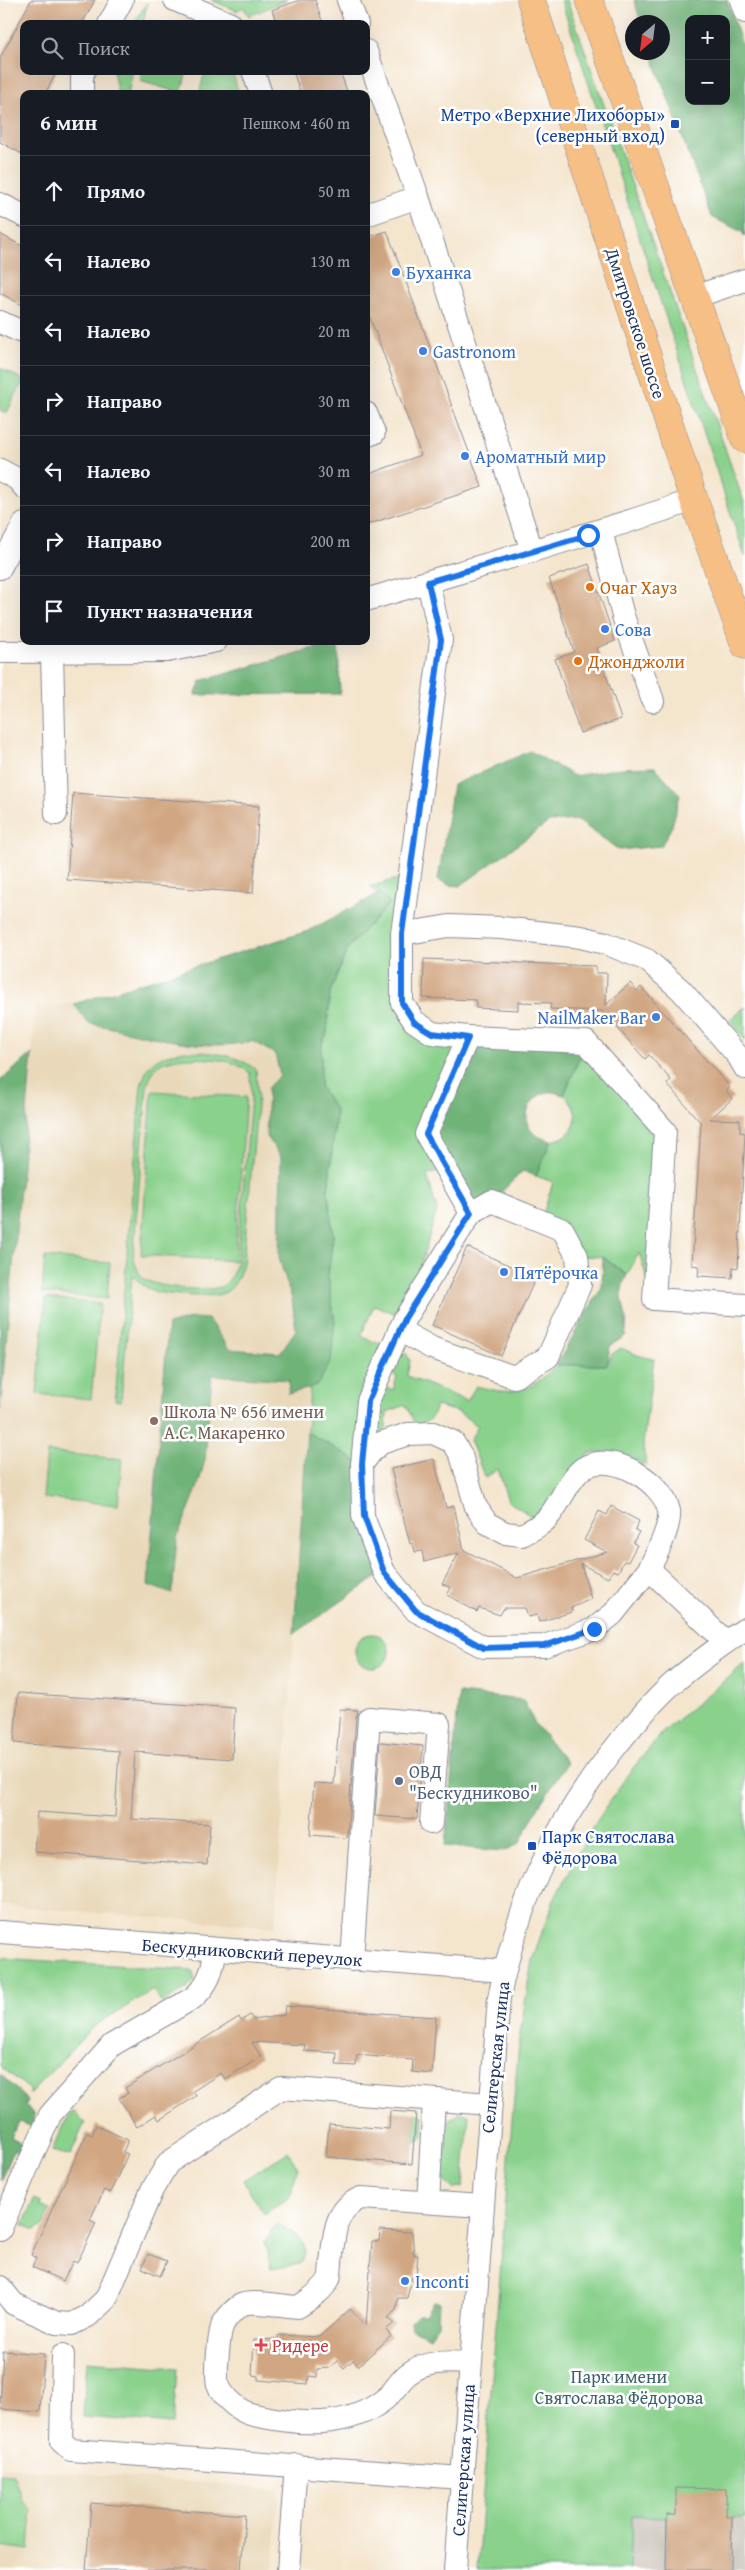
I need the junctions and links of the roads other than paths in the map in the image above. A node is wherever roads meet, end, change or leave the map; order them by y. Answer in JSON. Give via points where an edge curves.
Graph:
{"nodes":[{"id":1,"x":122,"y":0,"type":"edge"},
{"id":2,"x":175,"y":0,"type":"edge"},
{"id":3,"x":348,"y":0,"type":"edge"},
{"id":4,"x":531,"y":0,"type":"edge"},
{"id":5,"x":589,"y":0,"type":"edge"},
{"id":6,"x":741,"y":0,"type":"edge"},
{"id":7,"x":745,"y":12,"type":"edge"},
{"id":8,"x":112,"y":20,"type":"edge"},
{"id":9,"x":222,"y":20,"type":"edge"},
{"id":10,"x":356,"y":20,"type":"edge"},
{"id":11,"x":370,"y":62,"type":"edge"},
{"id":12,"x":82,"y":75,"type":"edge"},
{"id":13,"x":254,"y":75,"type":"edge"},
{"id":14,"x":82,"y":90,"type":"edge"},
{"id":15,"x":260,"y":90,"type":"edge"},
{"id":16,"x":418,"y":197,"type":"junction"},
{"id":17,"x":0,"y":204,"type":"edge"},
{"id":18,"x":20,"y":214,"type":"edge"},
{"id":19,"x":370,"y":215,"type":"edge"},
{"id":20,"x":745,"y":280,"type":"edge"},
{"id":21,"x":694,"y":297,"type":"junction"},
{"id":22,"x":0,"y":322,"type":"edge"},
{"id":23,"x":20,"y":331,"type":"edge"},
{"id":24,"x":370,"y":423,"type":"edge"},
{"id":25,"x":370,"y":434,"type":"edge"},
{"id":26,"x":745,"y":439,"type":"edge"},
{"id":27,"x":0,"y":470,"type":"edge"},
{"id":28,"x":20,"y":482,"type":"edge"},
{"id":29,"x":694,"y":500,"type":"junction"},
{"id":30,"x":20,"y":531,"type":"edge"},
{"id":31,"x":601,"y":531,"type":"junction"},
{"id":32,"x":532,"y":551,"type":"junction"},
{"id":33,"x":0,"y":568,"type":"edge"},
{"id":34,"x":428,"y":582,"type":"junction"},
{"id":35,"x":370,"y":599,"type":"edge"},
{"id":36,"x":194,"y":645,"type":"edge"},
{"id":37,"x":745,"y":646,"type":"edge"},
{"id":38,"x":0,"y":652,"type":"edge"},
{"id":39,"x":52,"y":652,"type":"junction"},
{"id":40,"x":653,"y":701,"type":"dead end"},
{"id":41,"x":56,"y":814,"type":"dead end"},
{"id":42,"x":402,"y":934,"type":"junction"},
{"id":43,"x":468,"y":1038,"type":"junction"},
{"id":44,"x":745,"y":1068,"type":"edge"},
{"id":45,"x":471,"y":1213,"type":"junction"},
{"id":46,"x":745,"y":1305,"type":"edge"},
{"id":47,"x":399,"y":1330,"type":"junction"},
{"id":48,"x":362,"y":1464,"type":"junction"},
{"id":49,"x":649,"y":1569,"type":"junction"},
{"id":50,"x":745,"y":1629,"type":"edge"},
{"id":51,"x":726,"y":1642,"type":"junction"},
{"id":52,"x":432,"y":1824,"type":"dead end"},
{"id":53,"x":0,"y":1932,"type":"edge"},
{"id":54,"x":214,"y":1950,"type":"junction"},
{"id":55,"x":352,"y":1960,"type":"junction"},
{"id":56,"x":504,"y":1971,"type":"junction"},
{"id":57,"x":434,"y":2101,"type":"junction"},
{"id":58,"x":490,"y":2104,"type":"junction"},
{"id":59,"x":428,"y":2202,"type":"junction"},
{"id":60,"x":482,"y":2206,"type":"junction"},
{"id":61,"x":0,"y":2230,"type":"edge"},
{"id":62,"x":0,"y":2287,"type":"edge"},
{"id":63,"x":63,"y":2355,"type":"dead end"},
{"id":64,"x":470,"y":2363,"type":"junction"},
{"id":65,"x":296,"y":2465,"type":"junction"},
{"id":66,"x":462,"y":2478,"type":"junction"},
{"id":67,"x":288,"y":2570,"type":"edge"},
{"id":68,"x":455,"y":2570,"type":"edge"}],
"edges":[{"from":1,"to":8,"type":"street"},
{"from":2,"to":9,"type":"street"},
{"from":3,"to":10,"type":"street"},
{"from":4,"to":29,"type":"main road","name":"Дмитровское шоссе"},
{"from":5,"to":21,"type":"main road"},
{"from":6,"to":7,"type":"street"},
{"from":11,"to":16,"type":"street"},
{"from":12,"to":14,"type":"street"},
{"from":13,"to":15,"type":"street"},
{"from":16,"to":19,"type":"street"},
{"from":16,"to":32,"type":"street"},
{"from":17,"to":18,"type":"street"},
{"from":20,"to":21,"type":"street"},
{"from":21,"to":26,"type":"main road"},
{"from":22,"to":23,"type":"street"},
{"from":24,"to":25,"type":"street","via":[[374,433]]},
{"from":27,"to":28,"type":"street"},
{"from":29,"to":31,"type":"street"},
{"from":29,"to":37,"type":"main road","name":"Дмитровское шоссе"},
{"from":30,"to":33,"type":"street"},
{"from":31,"to":32,"type":"street"},
{"from":31,"to":40,"type":"street","via":[[623,616]]},
{"from":32,"to":34,"type":"street"},
{"from":34,"to":35,"type":"street"},
{"from":34,"to":42,"type":"street","via":[[441,640]]},
{"from":36,"to":39,"type":"street","via":[[167,650]]},
{"from":38,"to":39,"type":"street"},
{"from":39,"to":41,"type":"street"},
{"from":42,"to":43,"type":"street","via":[[402,1003],[414,1022],[432,1033]]},
{"from":42,"to":44,"type":"street","via":[[448,926],[502,928],[605,943],[647,960],[681,990]]},
{"from":43,"to":45,"type":"street","via":[[426,1134]]},
{"from":43,"to":46,"type":"street","via":[[586,1042],[665,1131],[654,1298]]},
{"from":45,"to":47,"type":"street"},
{"from":45,"to":47,"type":"street","via":[[492,1201],[563,1230],[577,1256],[580,1285],[548,1357],[514,1377],[432,1348]]},
{"from":47,"to":48,"type":"street","via":[[368,1401]]},
{"from":48,"to":49,"type":"street","via":[[364,1516],[384,1572],[416,1611],[484,1648],[544,1646],[594,1629],[612,1614]]},
{"from":48,"to":49,"type":"street","via":[[381,1443],[408,1434],[433,1433],[453,1442],[461,1455],[476,1507],[487,1523],[505,1533],[522,1536],[549,1517],[586,1466],[605,1464],[628,1468],[646,1478],[662,1494],[669,1513],[662,1541]]},
{"from":49,"to":51,"type":"street"},
{"from":50,"to":51,"type":"street","name":"Селигерская улица"},
{"from":51,"to":56,"type":"street","name":"Селигерская улица","via":[[679,1678],[652,1704],[612,1750],[567,1814],[533,1880],[512,1937]]},
{"from":52,"to":55,"type":"street","via":[[439,1724],[369,1718]]},
{"from":53,"to":54,"type":"street","name":"Бескудниковский переулок"},
{"from":54,"to":55,"type":"street","name":"Бескудниковский переулок"},
{"from":54,"to":61,"type":"street","via":[[213,1968],[193,1998],[112,2045],[50,2114]]},
{"from":55,"to":56,"type":"street","name":"Бескудниковский переулок"},
{"from":56,"to":58,"type":"street","name":"Селигерская улица"},
{"from":57,"to":58,"type":"street"},
{"from":57,"to":59,"type":"street","via":[[422,2152]]},
{"from":57,"to":62,"type":"street","via":[[281,2088],[168,2163],[152,2190],[106,2299],[88,2316],[72,2324],[57,2323],[14,2304]]},
{"from":58,"to":60,"type":"street","name":"Селигерская улица"},
{"from":59,"to":60,"type":"street"},
{"from":59,"to":64,"type":"street","via":[[361,2198],[353,2201],[335,2227],[330,2278],[315,2294],[298,2307],[243,2304],[232,2312],[222,2326],[217,2382],[229,2400],[248,2414],[330,2423],[372,2407],[385,2399],[409,2373],[420,2368],[434,2363]]},
{"from":60,"to":64,"type":"street","name":"Селигерская улица"},
{"from":63,"to":65,"type":"street","via":[[61,2441],[71,2450]]},
{"from":64,"to":66,"type":"street","name":"Селигерская улица"},
{"from":65,"to":66,"type":"street"},
{"from":65,"to":67,"type":"street"},
{"from":66,"to":68,"type":"street","name":"Селигерская улица"}]}
